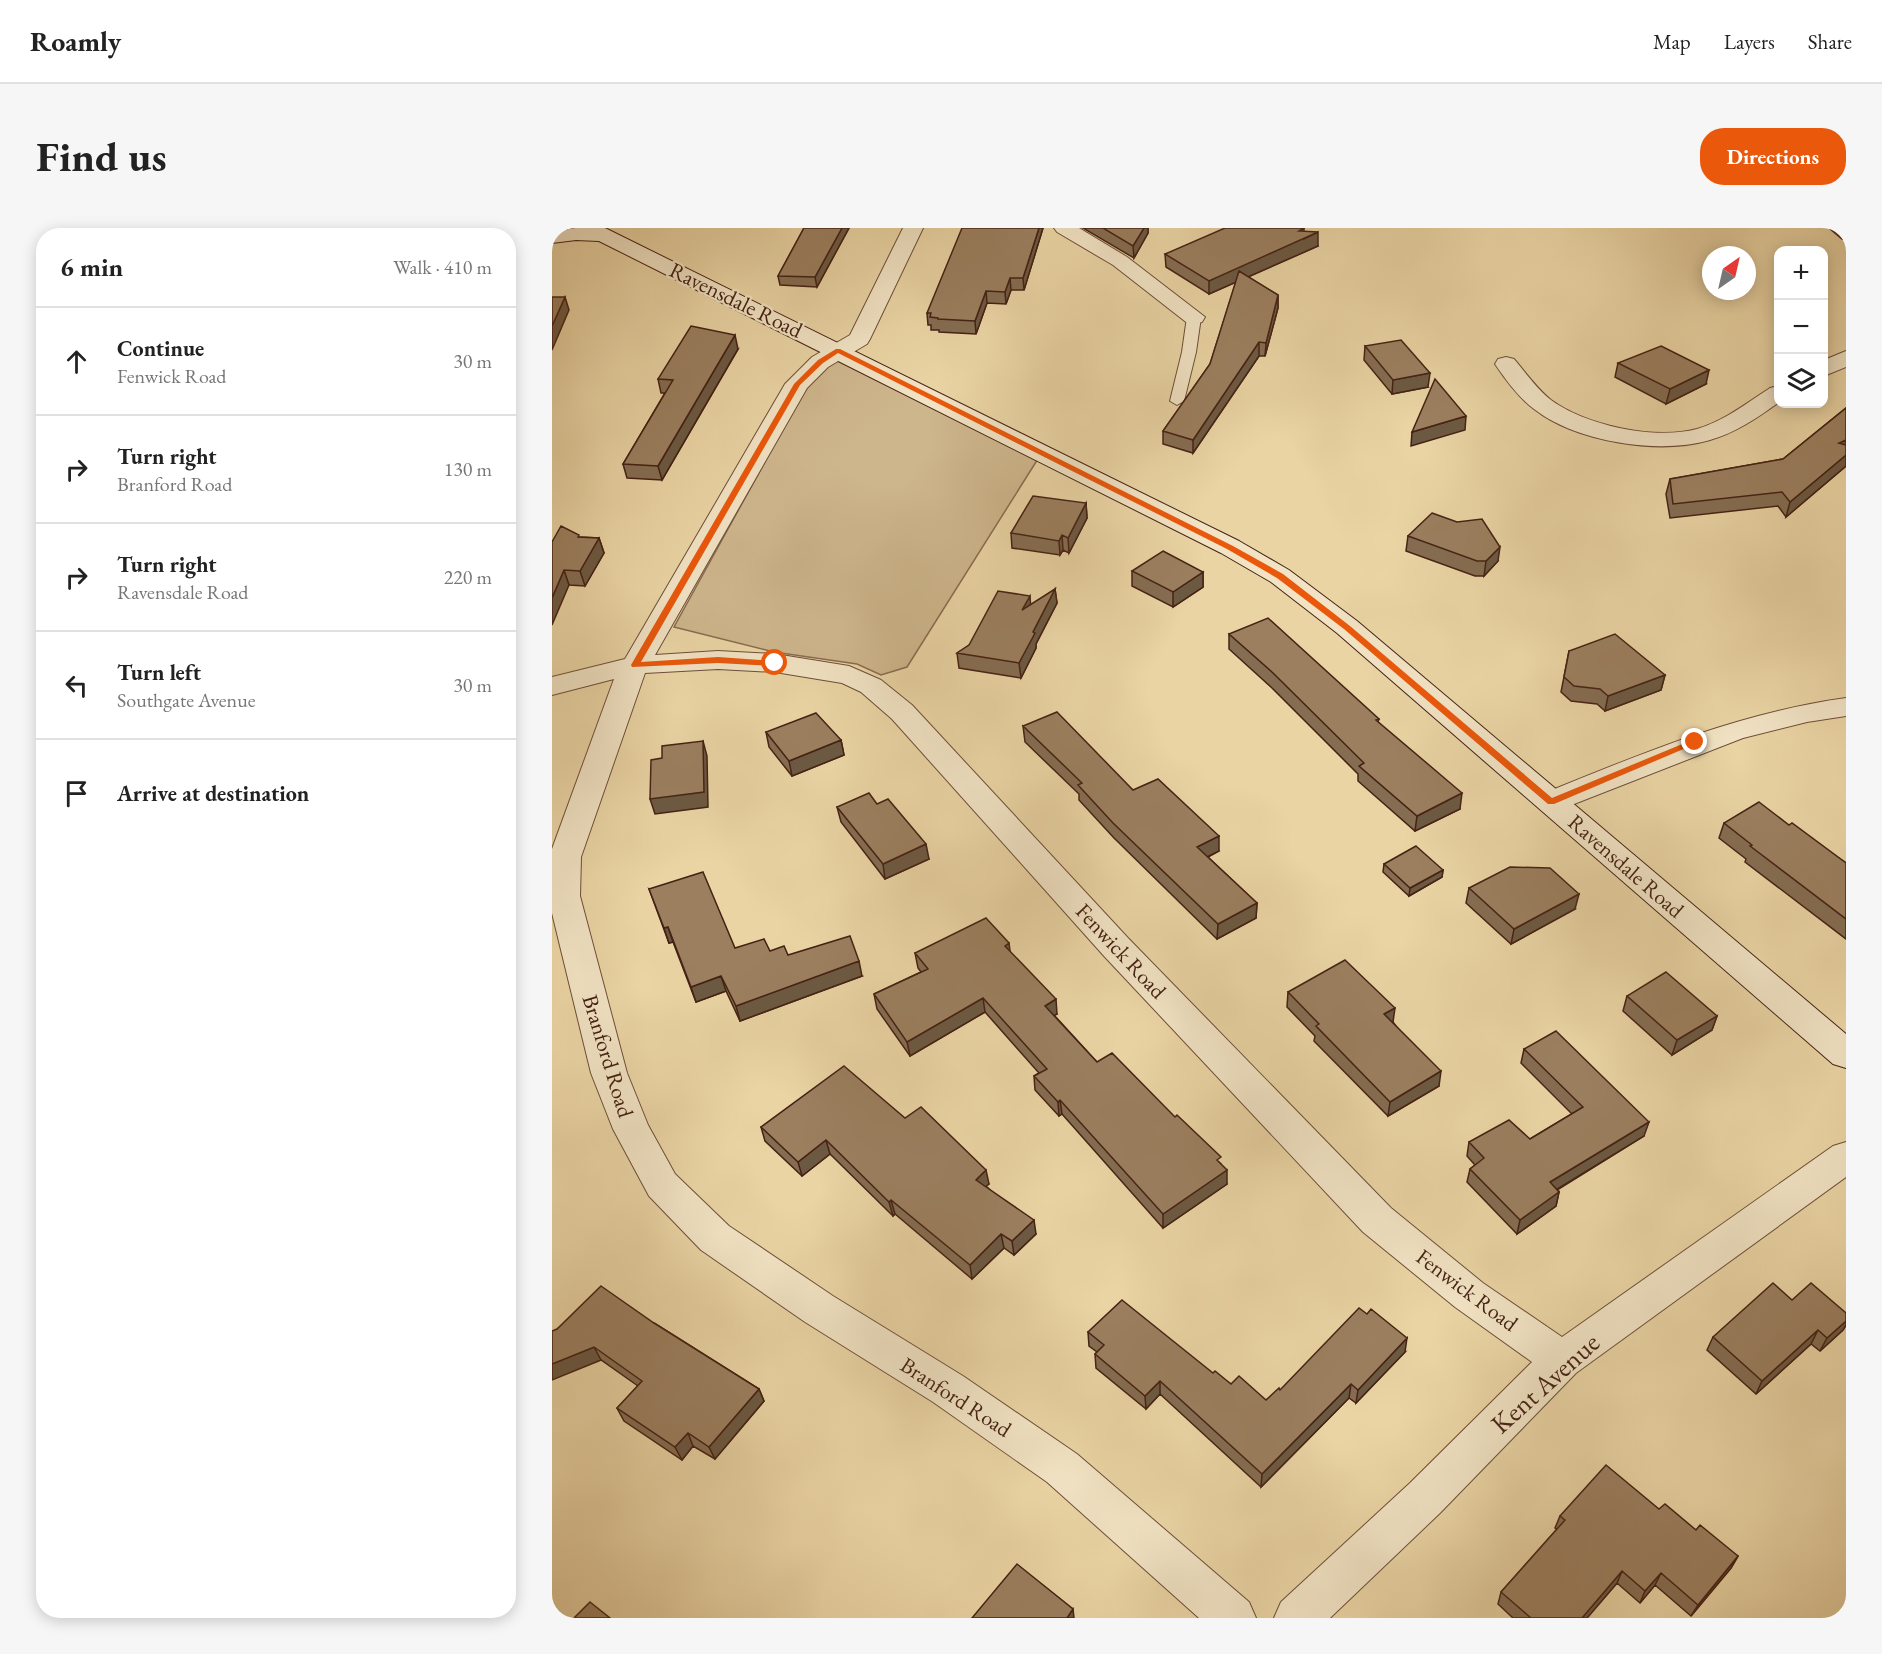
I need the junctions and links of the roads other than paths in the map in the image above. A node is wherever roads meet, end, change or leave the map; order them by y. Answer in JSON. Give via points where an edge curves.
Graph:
{"nodes":[{"id":1,"x":913,"y":228,"type":"edge"},
{"id":2,"x":1064,"y":228,"type":"edge"},
{"id":3,"x":597,"y":231,"type":"edge"},
{"id":4,"x":552,"y":237,"type":"edge"},
{"id":5,"x":1194,"y":317,"type":"joint"},
{"id":6,"x":838,"y":351,"type":"junction"},
{"id":7,"x":1846,"y":358,"type":"edge"},
{"id":8,"x":1506,"y":364,"type":"dead end"},
{"id":9,"x":1828,"y":367,"type":"edge"},
{"id":10,"x":1774,"y":396,"type":"edge"},
{"id":11,"x":1177,"y":401,"type":"dead end"},
{"id":12,"x":635,"y":665,"type":"junction"},
{"id":13,"x":552,"y":686,"type":"edge"},
{"id":14,"x":1846,"y":707,"type":"edge"},
{"id":15,"x":1551,"y":802,"type":"junction"},
{"id":16,"x":1846,"y":1054,"type":"edge"},
{"id":17,"x":1846,"y":1157,"type":"edge"},
{"id":18,"x":1562,"y":1360,"type":"junction"},
{"id":19,"x":1233,"y":1618,"type":"edge"},
{"id":20,"x":1297,"y":1618,"type":"edge"}],
"edges":[{"from":1,"to":6,"type":"street","name":"Branford Road","via":[[859,339]]},
{"from":2,"to":5,"type":"street","via":[[1120,261]]},
{"from":3,"to":4,"type":"street"},
{"from":3,"to":6,"type":"street","name":"Ravensdale Road"},
{"from":5,"to":11,"type":"lane"},
{"from":6,"to":12,"type":"street","name":"Branford Road","via":[[797,384]]},
{"from":6,"to":15,"type":"street","name":"Ravensdale Road","via":[[1230,547],[1280,576],[1347,627]]},
{"from":7,"to":9,"type":"street"},
{"from":8,"to":10,"type":"street","via":[[1542,405],[1603,431],[1644,440],[1672,441],[1702,435],[1741,418]]},
{"from":12,"to":13,"type":"street","name":"Fenwick Road"},
{"from":12,"to":18,"type":"street","name":"Fenwick Road","via":[[718,660],[775,663],[849,675],[872,686],[902,712],[1124,956],[1377,1220]]},
{"from":12,"to":19,"type":"street","name":"Branford Road","via":[[565,857],[564,896],[609,1073],[631,1129],[662,1185],[715,1238],[1062,1468]]},
{"from":14,"to":15,"type":"street","via":[[1807,711],[1695,742]]},
{"from":15,"to":16,"type":"street","name":"Ravensdale Road"},
{"from":17,"to":18,"type":"street","name":"Kent Avenue"},
{"from":18,"to":20,"type":"street","name":"Kent Avenue","via":[[1425,1498]]}]}
